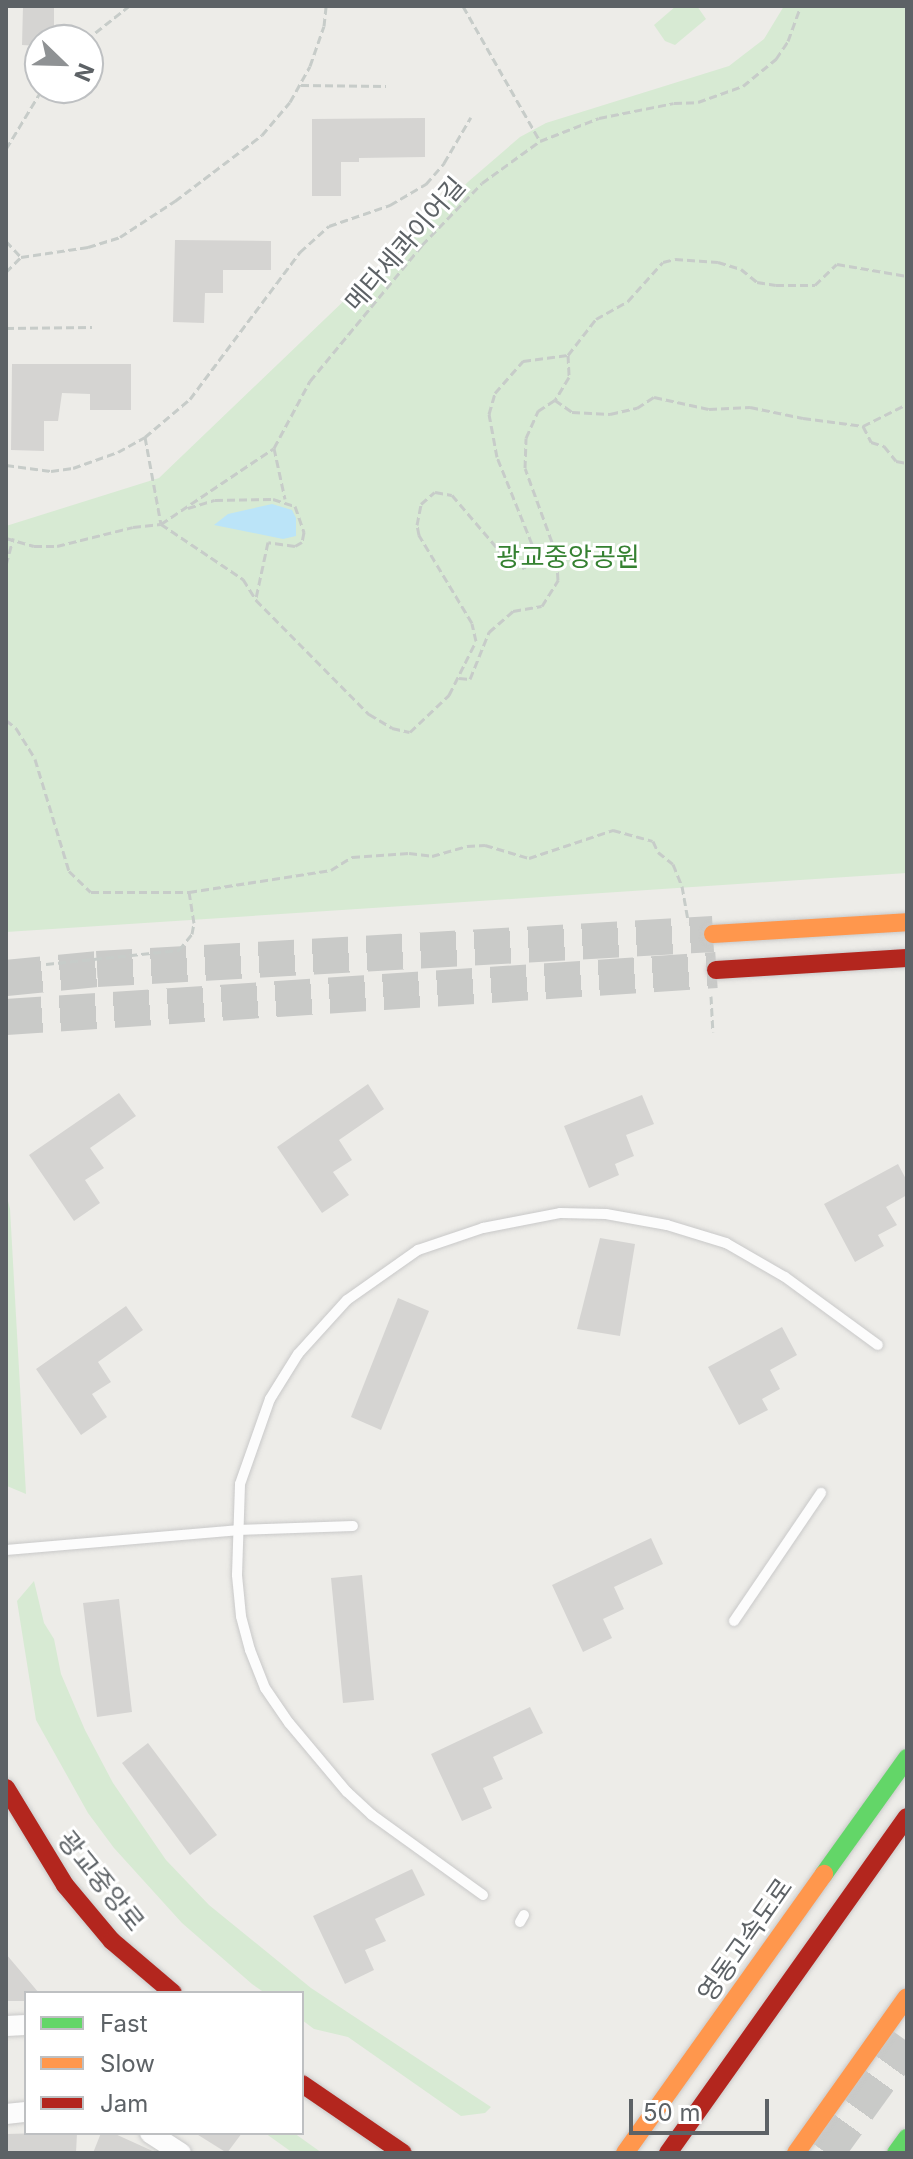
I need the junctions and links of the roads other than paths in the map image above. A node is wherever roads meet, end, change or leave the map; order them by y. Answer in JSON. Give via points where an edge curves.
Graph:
{"nodes":[{"id":1,"x":907,"y":922,"type":"edge"},
{"id":2,"x":713,"y":934,"type":"tunnel mouth"},
{"id":3,"x":907,"y":958,"type":"edge"},
{"id":4,"x":716,"y":970,"type":"tunnel mouth"},
{"id":5,"x":878,"y":1345,"type":"dead end"},
{"id":6,"x":821,"y":1493,"type":"dead end"},
{"id":7,"x":353,"y":1526,"type":"dead end"},
{"id":8,"x":237,"y":1530,"type":"junction"},
{"id":9,"x":6,"y":1550,"type":"edge"},
{"id":10,"x":734,"y":1621,"type":"dead end"},
{"id":11,"x":907,"y":1758,"type":"edge"},
{"id":12,"x":6,"y":1788,"type":"edge"},
{"id":13,"x":907,"y":1817,"type":"edge"},
{"id":14,"x":483,"y":1895,"type":"dead end"},
{"id":15,"x":171,"y":1991,"type":"edge"},
{"id":16,"x":907,"y":1997,"type":"edge"},
{"id":17,"x":304,"y":2085,"type":"edge"},
{"id":18,"x":153,"y":2135,"type":"edge"},
{"id":19,"x":907,"y":2138,"type":"edge"},
{"id":20,"x":181,"y":2153,"type":"edge"},
{"id":21,"x":403,"y":2153,"type":"edge"},
{"id":22,"x":625,"y":2153,"type":"edge"},
{"id":23,"x":668,"y":2153,"type":"edge"},
{"id":24,"x":796,"y":2153,"type":"edge"},
{"id":25,"x":896,"y":2153,"type":"edge"}],
"edges":[{"from":1,"to":2,"type":"main road"},
{"from":3,"to":4,"type":"main road"},
{"from":5,"to":8,"type":"lane","via":[[785,1277],[726,1243],[667,1225],[606,1214],[560,1213],[452,1236],[418,1250],[365,1285],[298,1354],[255,1434],[240,1484]]},
{"from":6,"to":10,"type":"lane"},
{"from":7,"to":8,"type":"lane"},
{"from":8,"to":9,"type":"lane"},
{"from":8,"to":14,"type":"lane","via":[[241,1616],[265,1688],[316,1760],[347,1792]]},
{"from":11,"to":22,"type":"main road","name":"영동고속도로"},
{"from":12,"to":15,"type":"main road","name":"광교중앙로","via":[[74,1896],[112,1941]]},
{"from":13,"to":23,"type":"main road"},
{"from":16,"to":24,"type":"main road"},
{"from":17,"to":21,"type":"main road"},
{"from":18,"to":20,"type":"street"},
{"from":19,"to":25,"type":"main road"}]}
